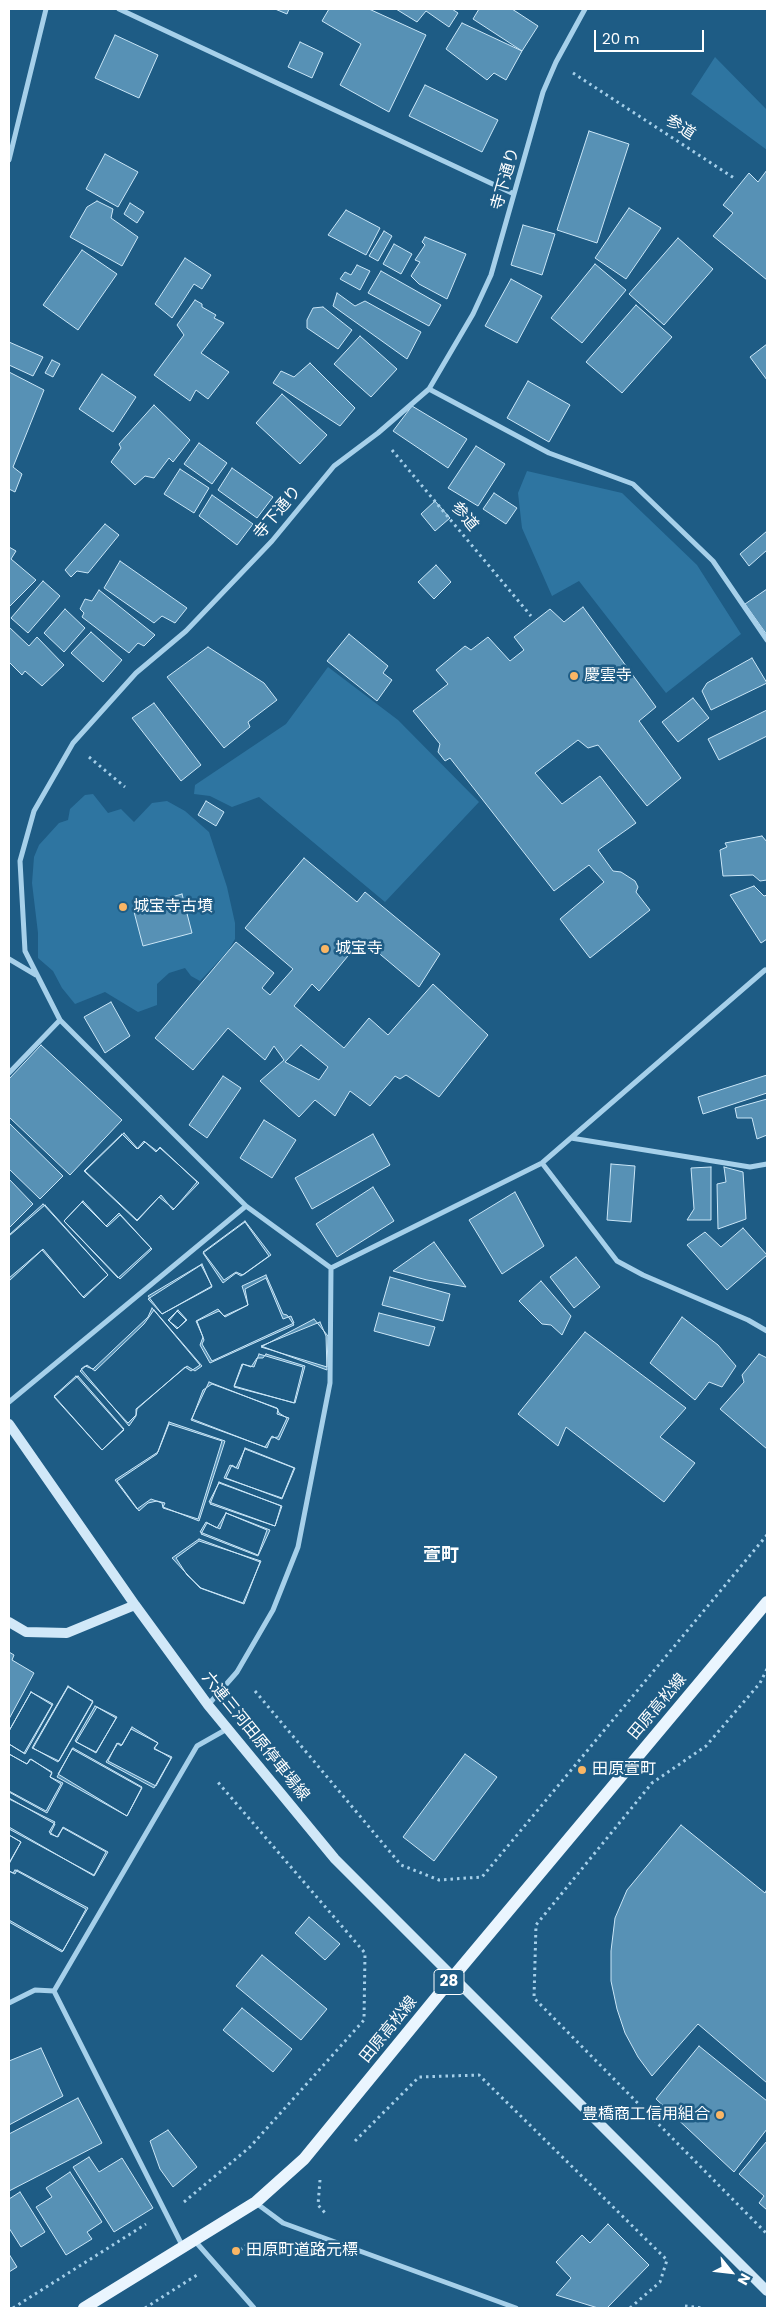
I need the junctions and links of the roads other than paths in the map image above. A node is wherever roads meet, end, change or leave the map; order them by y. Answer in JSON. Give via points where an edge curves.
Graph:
{"nodes":[{"id":1,"x":46,"y":9,"type":"edge"},
{"id":2,"x":119,"y":9,"type":"edge"},
{"id":3,"x":585,"y":9,"type":"edge"},
{"id":4,"x":9,"y":160,"type":"edge"},
{"id":5,"x":514,"y":194,"type":"junction"},
{"id":6,"x":429,"y":389,"type":"junction"},
{"id":7,"x":767,"y":640,"type":"edge"},
{"id":8,"x":9,"y":959,"type":"edge"},
{"id":9,"x":767,"y":971,"type":"edge"},
{"id":10,"x":36,"y":974,"type":"junction"},
{"id":11,"x":60,"y":1020,"type":"junction"},
{"id":12,"x":9,"y":1073,"type":"edge"},
{"id":13,"x":571,"y":1138,"type":"junction"},
{"id":14,"x":542,"y":1163,"type":"junction"},
{"id":15,"x":767,"y":1164,"type":"edge"},
{"id":16,"x":246,"y":1206,"type":"junction"},
{"id":17,"x":331,"y":1268,"type":"junction"},
{"id":18,"x":767,"y":1331,"type":"edge"},
{"id":19,"x":9,"y":1402,"type":"edge"},
{"id":20,"x":9,"y":1424,"type":"edge"},
{"id":21,"x":767,"y":1602,"type":"edge"},
{"id":22,"x":136,"y":1605,"type":"junction"},
{"id":23,"x":9,"y":1622,"type":"edge"},
{"id":24,"x":208,"y":1705,"type":"junction"},
{"id":25,"x":227,"y":1730,"type":"junction"},
{"id":26,"x":453,"y":1977,"type":"junction"},
{"id":27,"x":54,"y":1990,"type":"junction"},
{"id":28,"x":9,"y":2003,"type":"edge"},
{"id":29,"x":256,"y":2202,"type":"junction"},
{"id":30,"x":189,"y":2244,"type":"junction"},
{"id":31,"x":767,"y":2291,"type":"edge"},
{"id":32,"x":84,"y":2308,"type":"edge"},
{"id":33,"x":254,"y":2308,"type":"edge"},
{"id":34,"x":516,"y":2308,"type":"edge"}],
"edges":[{"from":1,"to":4,"type":"street"},
{"from":2,"to":5,"type":"street"},
{"from":3,"to":5,"type":"street","name":"寺下通り","via":[[543,92]]},
{"from":5,"to":6,"type":"street","name":"寺下通り","via":[[491,275],[474,314]]},
{"from":6,"to":7,"type":"street","via":[[549,453],[633,484],[713,561]]},
{"from":6,"to":10,"type":"street","name":"寺下通り","via":[[334,466],[272,541],[186,631],[136,674],[74,743],[34,811],[20,861],[25,951]]},
{"from":8,"to":10,"type":"street"},
{"from":9,"to":13,"type":"street"},
{"from":10,"to":11,"type":"street","name":"寺下通り"},
{"from":11,"to":12,"type":"street"},
{"from":11,"to":16,"type":"street","name":"寺下通り"},
{"from":13,"to":14,"type":"street"},
{"from":13,"to":15,"type":"street","via":[[750,1167]]},
{"from":14,"to":17,"type":"street"},
{"from":14,"to":18,"type":"street","via":[[617,1261]]},
{"from":16,"to":17,"type":"street","name":"寺下通り"},
{"from":16,"to":19,"type":"street"},
{"from":17,"to":24,"type":"street","via":[[330,1383],[298,1547],[273,1610],[237,1672]]},
{"from":20,"to":22,"type":"street","name":"六連三河田原停車場線"},
{"from":21,"to":26,"type":"main road","name":"田原高松線","number":"28"},
{"from":22,"to":23,"type":"street","via":[[67,1633],[26,1632]]},
{"from":22,"to":24,"type":"street","name":"六連三河田原停車場線"},
{"from":24,"to":25,"type":"street","name":"六連三河田原停車場線"},
{"from":25,"to":26,"type":"street","name":"六連三河田原停車場線","via":[[335,1860]]},
{"from":25,"to":27,"type":"street","via":[[197,1746]]},
{"from":26,"to":29,"type":"main road","name":"田原高松線","number":"28","via":[[304,2159]]},
{"from":26,"to":31,"type":"street","name":"六連三河田原停車場線"},
{"from":27,"to":28,"type":"street","via":[[35,1990]]},
{"from":27,"to":30,"type":"street","via":[[166,2212]]},
{"from":29,"to":30,"type":"main road","name":"田原高松線","number":"28"},
{"from":29,"to":34,"type":"street","via":[[283,2223]]},
{"from":30,"to":32,"type":"main road","name":"田原高松線","number":"28"},
{"from":30,"to":33,"type":"street"}]}
